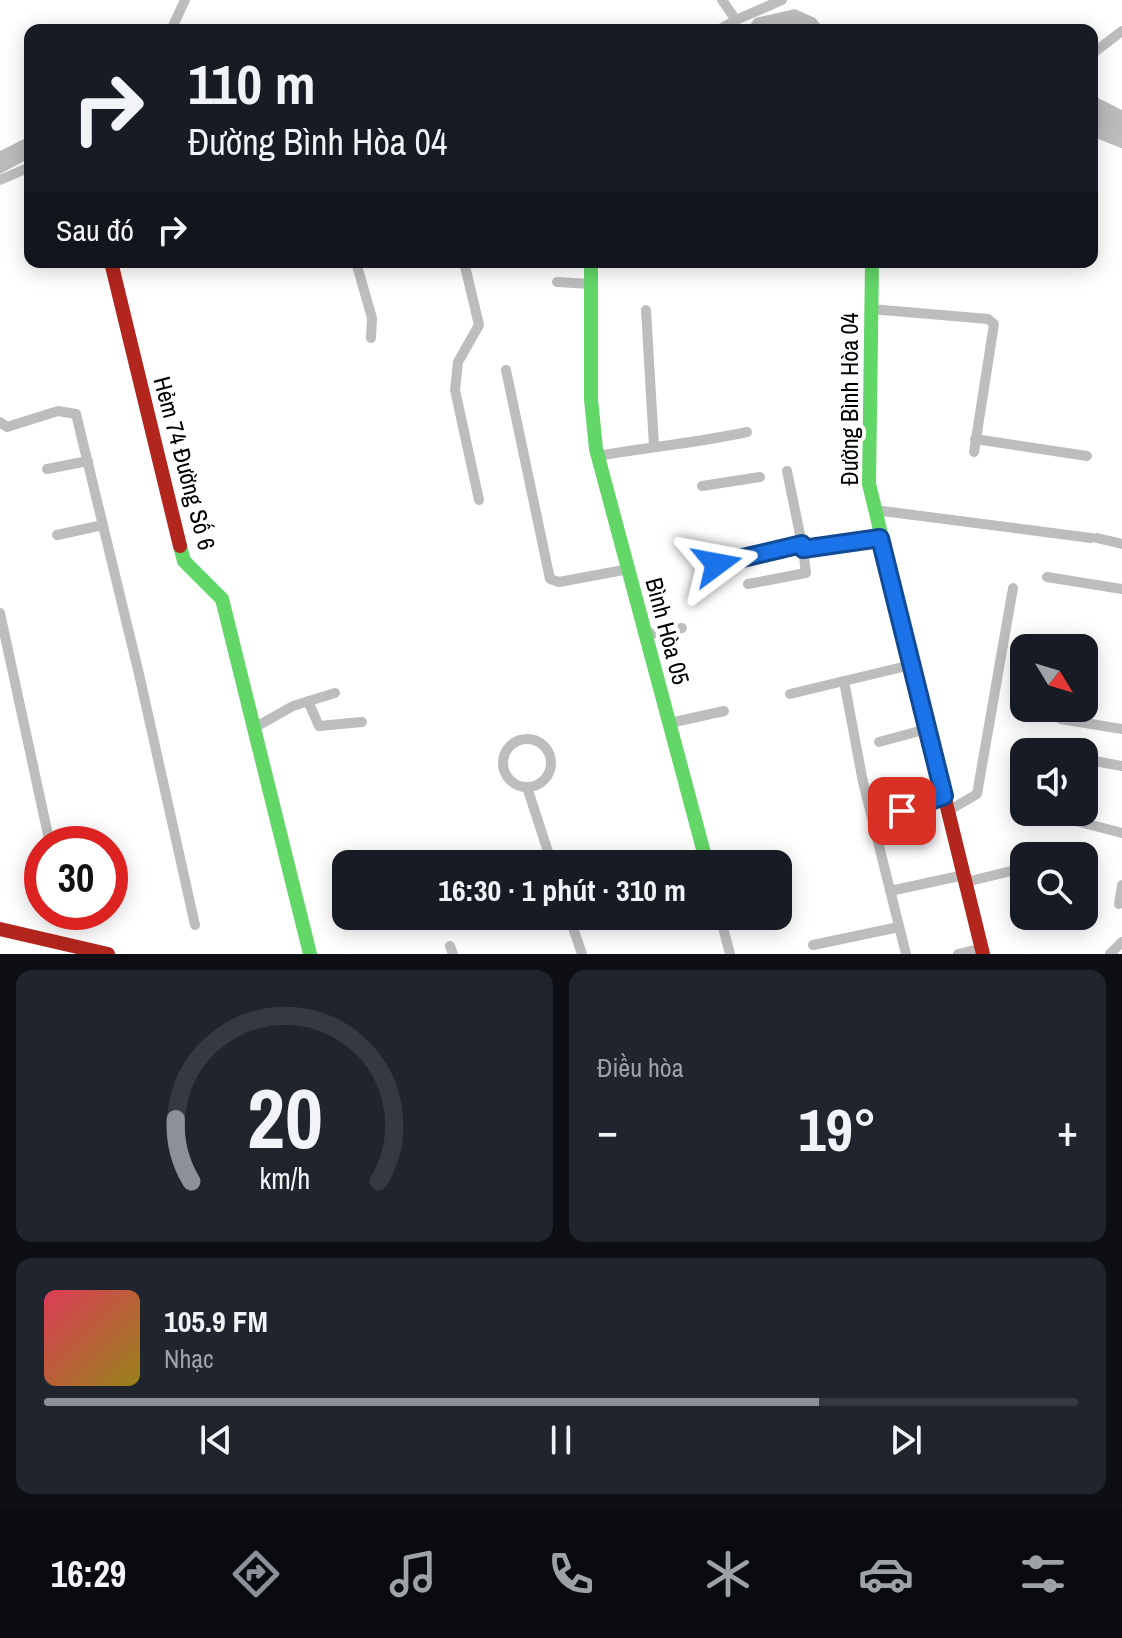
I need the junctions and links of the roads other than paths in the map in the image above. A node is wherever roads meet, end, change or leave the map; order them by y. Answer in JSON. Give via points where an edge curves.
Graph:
{"nodes":[{"id":1,"x":185,"y":0,"type":"edge"},
{"id":2,"x":722,"y":0,"type":"edge"},
{"id":3,"x":782,"y":0,"type":"edge"},
{"id":4,"x":736,"y":20,"type":"junction"},
{"id":5,"x":174,"y":24,"type":"edge"},
{"id":6,"x":729,"y":24,"type":"edge"},
{"id":7,"x":1122,"y":31,"type":"edge"},
{"id":8,"x":1098,"y":49,"type":"edge"},
{"id":9,"x":1098,"y":133,"type":"edge"},
{"id":10,"x":1122,"y":143,"type":"edge"},
{"id":11,"x":24,"y":170,"type":"edge"},
{"id":12,"x":0,"y":180,"type":"edge"},
{"id":13,"x":112,"y":268,"type":"edge"},
{"id":14,"x":358,"y":268,"type":"edge"},
{"id":15,"x":465,"y":268,"type":"edge"},
{"id":16,"x":591,"y":268,"type":"edge"},
{"id":17,"x":872,"y":268,"type":"edge"},
{"id":18,"x":557,"y":282,"type":"dead end"},
{"id":19,"x":591,"y":284,"type":"junction"},
{"id":20,"x":871,"y":309,"type":"junction"},
{"id":21,"x":646,"y":310,"type":"dead end"},
{"id":22,"x":371,"y":338,"type":"dead end"},
{"id":23,"x":506,"y":370,"type":"dead end"},
{"id":24,"x":0,"y":422,"type":"edge"},
{"id":25,"x":747,"y":432,"type":"dead end"},
{"id":26,"x":975,"y":439,"type":"junction"},
{"id":27,"x":654,"y":446,"type":"junction"},
{"id":28,"x":974,"y":452,"type":"dead end"},
{"id":29,"x":598,"y":456,"type":"junction"},
{"id":30,"x":1087,"y":456,"type":"dead end"},
{"id":31,"x":88,"y":461,"type":"junction"},
{"id":32,"x":47,"y":469,"type":"dead end"},
{"id":33,"x":787,"y":471,"type":"dead end"},
{"id":34,"x":760,"y":477,"type":"dead end"},
{"id":35,"x":702,"y":486,"type":"dead end"},
{"id":36,"x":479,"y":500,"type":"dead end"},
{"id":37,"x":875,"y":510,"type":"junction"},
{"id":38,"x":103,"y":525,"type":"junction"},
{"id":39,"x":57,"y":535,"type":"dead end"},
{"id":40,"x":880,"y":538,"type":"junction"},
{"id":41,"x":1122,"y":544,"type":"edge"},
{"id":42,"x":803,"y":547,"type":"junction"},
{"id":43,"x":717,"y":564,"type":"dead end"},
{"id":44,"x":629,"y":569,"type":"junction"},
{"id":45,"x":1047,"y":577,"type":"dead end"},
{"id":46,"x":748,"y":584,"type":"dead end"},
{"id":47,"x":1013,"y":588,"type":"dead end"},
{"id":48,"x":1122,"y":589,"type":"edge"},
{"id":49,"x":0,"y":613,"type":"edge"},
{"id":50,"x":682,"y":628,"type":"dead end"},
{"id":51,"x":646,"y":635,"type":"junction"},
{"id":52,"x":911,"y":665,"type":"junction"},
{"id":53,"x":844,"y":681,"type":"junction"},
{"id":54,"x":335,"y":693,"type":"dead end"},
{"id":55,"x":790,"y":694,"type":"dead end"},
{"id":56,"x":308,"y":701,"type":"junction"},
{"id":57,"x":724,"y":711,"type":"dead end"},
{"id":58,"x":362,"y":722,"type":"dead end"},
{"id":59,"x":1079,"y":722,"type":"edge"},
{"id":60,"x":670,"y":723,"type":"junction"},
{"id":61,"x":254,"y":728,"type":"junction"},
{"id":62,"x":927,"y":729,"type":"junction"},
{"id":63,"x":1122,"y":729,"type":"edge"},
{"id":64,"x":879,"y":742,"type":"dead end"},
{"id":65,"x":1098,"y":762,"type":"edge"},
{"id":66,"x":1122,"y":766,"type":"edge"},
{"id":67,"x":527,"y":787,"type":"junction"},
{"id":68,"x":944,"y":796,"type":"junction"},
{"id":69,"x":948,"y":811,"type":"junction"},
{"id":70,"x":881,"y":819,"type":"dead end"},
{"id":71,"x":46,"y":826,"type":"edge"},
{"id":72,"x":1095,"y":826,"type":"edge"},
{"id":73,"x":1122,"y":833,"type":"edge"},
{"id":74,"x":547,"y":850,"type":"edge"},
{"id":75,"x":703,"y":850,"type":"edge"},
{"id":76,"x":1010,"y":870,"type":"edge"},
{"id":77,"x":965,"y":878,"type":"junction"},
{"id":78,"x":1122,"y":885,"type":"edge"},
{"id":79,"x":890,"y":891,"type":"junction"},
{"id":80,"x":1119,"y":904,"type":"dead end"},
{"id":81,"x":195,"y":925,"type":"dead end"},
{"id":82,"x":899,"y":927,"type":"junction"},
{"id":83,"x":574,"y":930,"type":"edge"},
{"id":84,"x":724,"y":930,"type":"edge"},
{"id":85,"x":3,"y":933,"type":"edge"},
{"id":86,"x":1122,"y":942,"type":"edge"},
{"id":87,"x":813,"y":945,"type":"dead end"},
{"id":88,"x":983,"y":951,"type":"edge"},
{"id":89,"x":730,"y":952,"type":"edge"},
{"id":90,"x":108,"y":954,"type":"edge"},
{"id":91,"x":310,"y":954,"type":"edge"},
{"id":92,"x":582,"y":954,"type":"edge"},
{"id":93,"x":717,"y":954,"type":"edge"},
{"id":94,"x":906,"y":954,"type":"edge"},
{"id":95,"x":958,"y":954,"type":"edge"},
{"id":96,"x":1110,"y":954,"type":"edge"}],
"edges":[{"from":1,"to":5,"type":"street"},
{"from":2,"to":4,"type":"street"},
{"from":3,"to":4,"type":"street"},
{"from":4,"to":6,"type":"street"},
{"from":7,"to":8,"type":"street"},
{"from":9,"to":10,"type":"street"},
{"from":11,"to":12,"type":"street"},
{"from":13,"to":61,"type":"street","name":"Hẻm 74 Đường Số 6","via":[[184,561],[222,599]]},
{"from":14,"to":22,"type":"street","via":[[372,318]]},
{"from":15,"to":36,"type":"street","via":[[479,325],[458,362],[455,390]]},
{"from":16,"to":19,"type":"street","name":"Bình Hòa 05"},
{"from":17,"to":20,"type":"street","name":"Đường Bình Hòa 04"},
{"from":18,"to":19,"type":"street"},
{"from":19,"to":29,"type":"street","name":"Bình Hòa 05","via":[[592,409]]},
{"from":20,"to":26,"type":"street","via":[[988,319],[994,324]]},
{"from":20,"to":37,"type":"street","name":"Đường Bình Hòa 04","via":[[869,484]]},
{"from":21,"to":27,"type":"street"},
{"from":23,"to":44,"type":"street","via":[[550,579],[559,582]]},
{"from":24,"to":31,"type":"street","via":[[7,427],[58,411],[76,414]]},
{"from":25,"to":27,"type":"street"},
{"from":26,"to":28,"type":"street"},
{"from":26,"to":30,"type":"street"},
{"from":27,"to":29,"type":"street"},
{"from":29,"to":44,"type":"street","name":"Bình Hòa 05"},
{"from":31,"to":32,"type":"street"},
{"from":31,"to":38,"type":"street"},
{"from":33,"to":42,"type":"street"},
{"from":34,"to":35,"type":"street"},
{"from":37,"to":40,"type":"street","name":"Đường Bình Hòa 04"},
{"from":37,"to":41,"type":"street"},
{"from":38,"to":39,"type":"street"},
{"from":38,"to":81,"type":"street"},
{"from":40,"to":42,"type":"street"},
{"from":40,"to":52,"type":"street","name":"Đường Bình Hòa 04"},
{"from":42,"to":43,"type":"street"},
{"from":42,"to":46,"type":"street","via":[[806,573]]},
{"from":44,"to":51,"type":"street","name":"Bình Hòa 05"},
{"from":45,"to":48,"type":"street"},
{"from":47,"to":69,"type":"street","via":[[977,794]]},
{"from":49,"to":71,"type":"street"},
{"from":50,"to":51,"type":"street"},
{"from":51,"to":60,"type":"street","name":"Bình Hòa 05"},
{"from":52,"to":53,"type":"street"},
{"from":52,"to":62,"type":"street","name":"Đường Bình Hòa 04"},
{"from":53,"to":55,"type":"street"},
{"from":53,"to":79,"type":"street"},
{"from":54,"to":56,"type":"street"},
{"from":56,"to":58,"type":"street","via":[[319,726]]},
{"from":56,"to":61,"type":"street"},
{"from":57,"to":60,"type":"street"},
{"from":59,"to":63,"type":"street"},
{"from":60,"to":75,"type":"street","name":"Bình Hòa 05"},
{"from":61,"to":91,"type":"street","name":"Hẻm 74 Đường Số 6"},
{"from":62,"to":64,"type":"street"},
{"from":62,"to":68,"type":"street","name":"Đường Bình Hòa 04"},
{"from":65,"to":66,"type":"street"},
{"from":67,"to":67,"type":"street","via":[[545,778],[551,766],[545,747],[527,739],[514,743],[503,759],[509,779]]},
{"from":67,"to":74,"type":"street"},
{"from":68,"to":69,"type":"street","name":"Đường Bình Hòa 04"},
{"from":68,"to":70,"type":"street"},
{"from":69,"to":77,"type":"street","name":"Đường Bình Hòa 04"},
{"from":72,"to":73,"type":"street"},
{"from":76,"to":77,"type":"street"},
{"from":77,"to":79,"type":"street"},
{"from":77,"to":88,"type":"street","name":"Đường Bình Hòa 04"},
{"from":78,"to":80,"type":"street"},
{"from":79,"to":82,"type":"street"},
{"from":82,"to":87,"type":"street"},
{"from":82,"to":94,"type":"street"},
{"from":83,"to":92,"type":"street"},
{"from":84,"to":89,"type":"street"},
{"from":85,"to":90,"type":"street"},
{"from":86,"to":96,"type":"street"},
{"from":88,"to":95,"type":"street"},
{"from":89,"to":93,"type":"street"}]}
